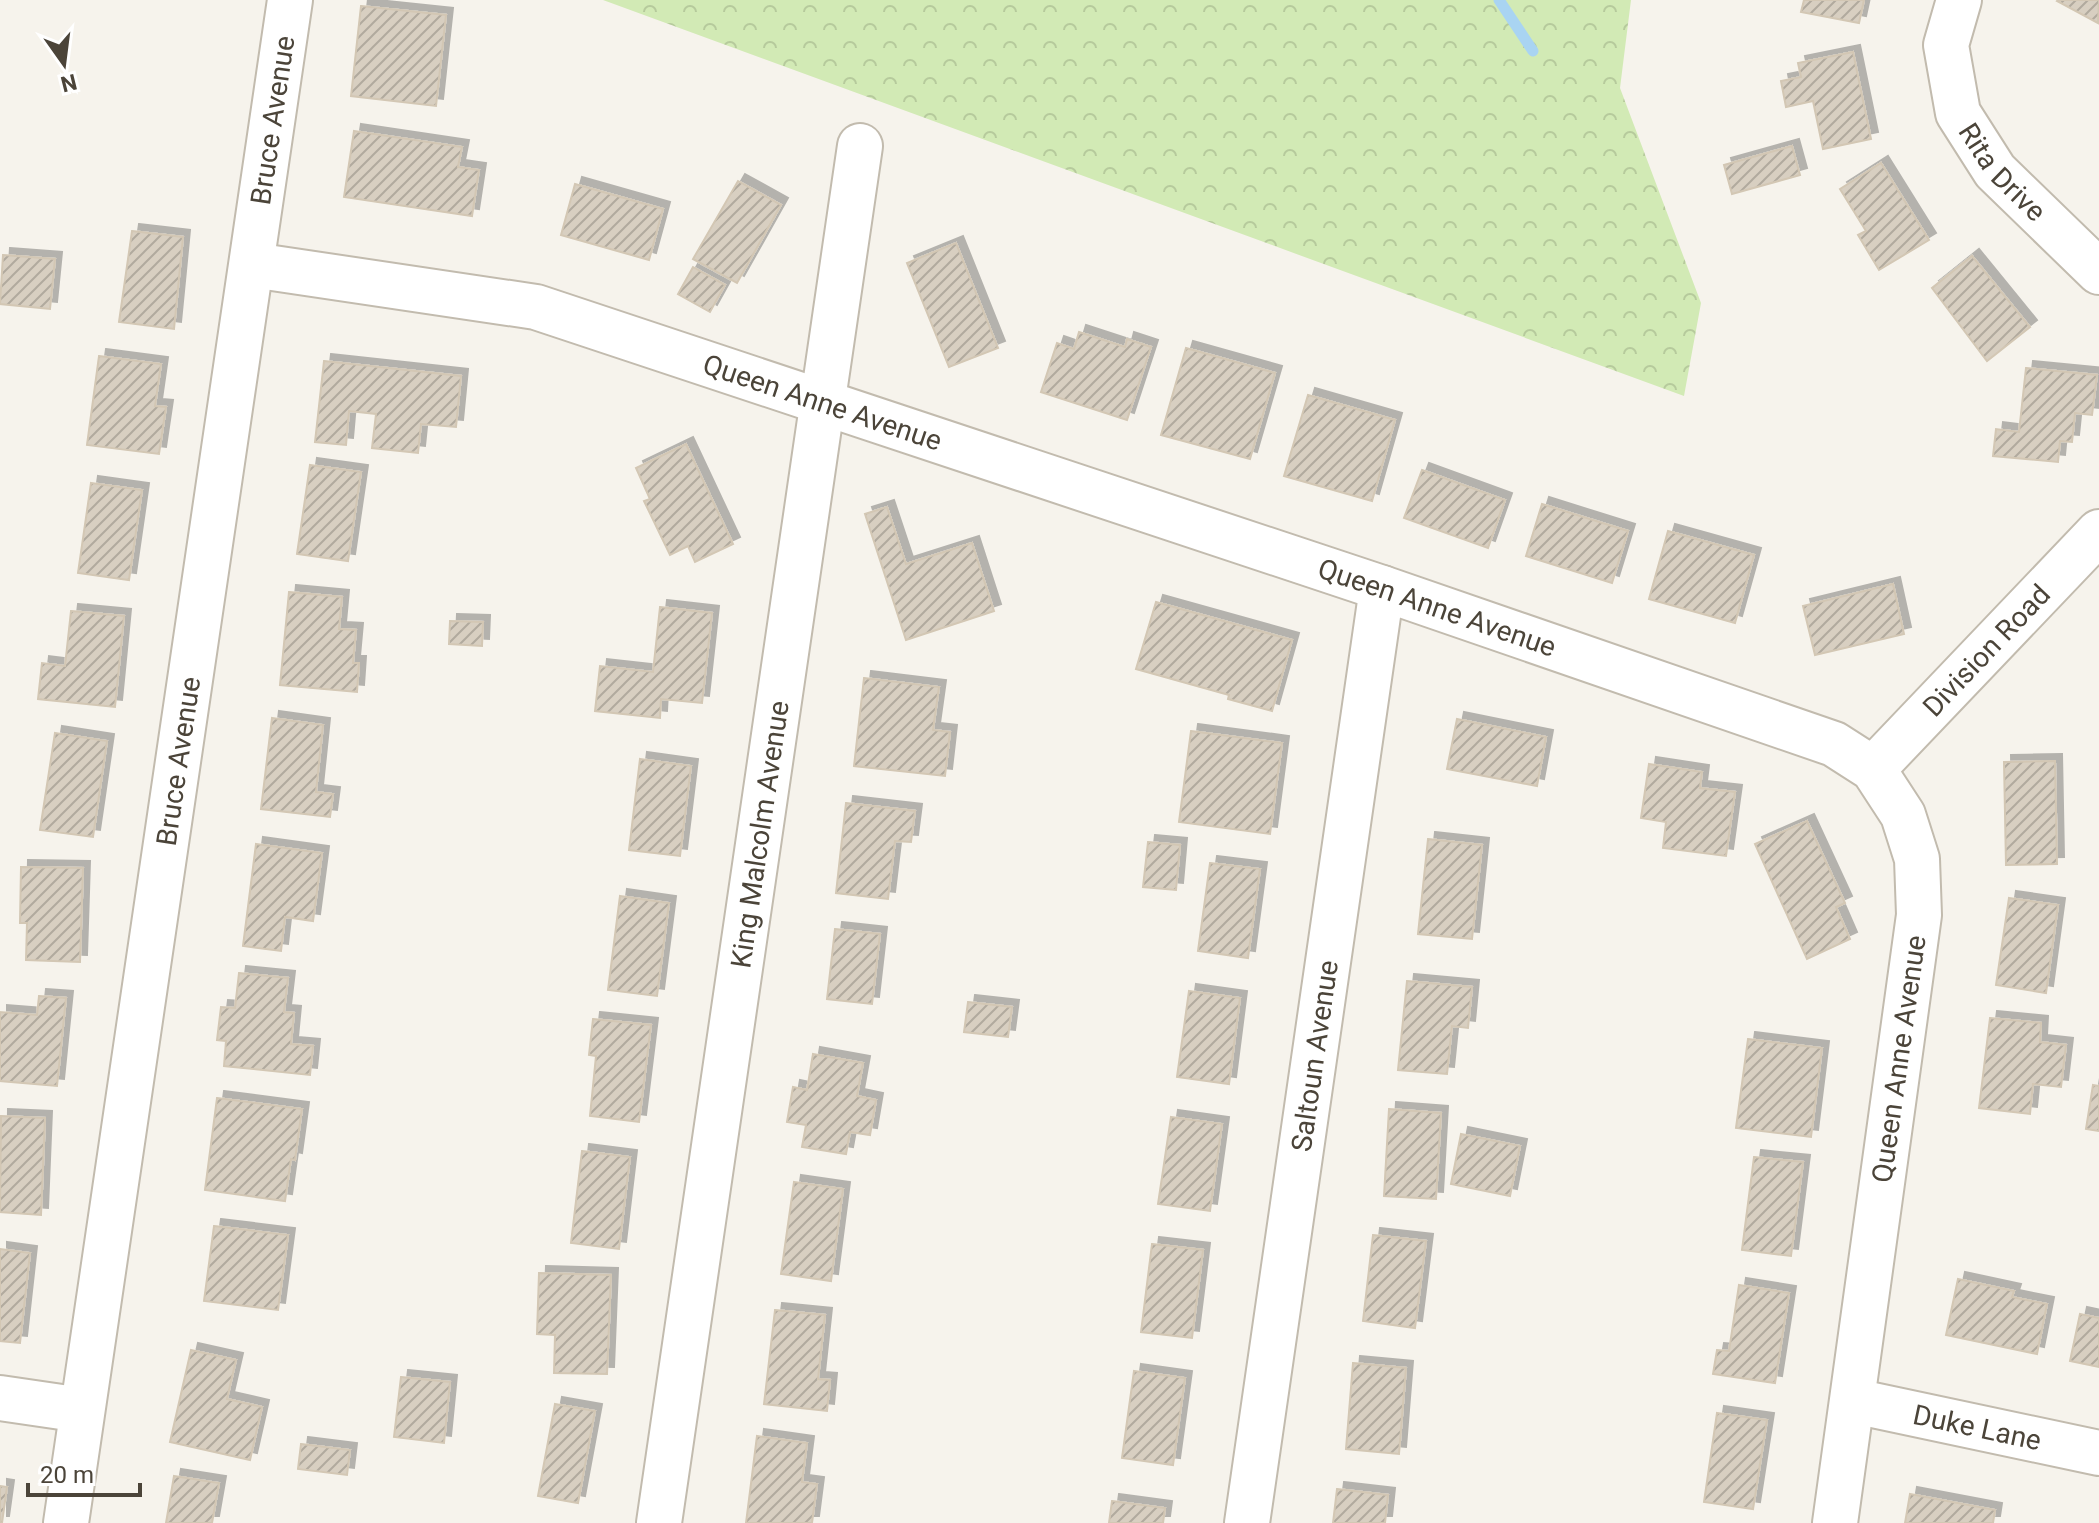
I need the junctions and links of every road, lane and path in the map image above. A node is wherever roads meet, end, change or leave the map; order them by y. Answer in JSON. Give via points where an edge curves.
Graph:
{"nodes":[{"id":1,"x":290,"y":0,"type":"edge"},
{"id":2,"x":1959,"y":0,"type":"edge"},
{"id":3,"x":860,"y":146,"type":"dead end"},
{"id":4,"x":253,"y":265,"type":"junction"},
{"id":5,"x":2099,"y":272,"type":"edge"},
{"id":6,"x":821,"y":403,"type":"junction"},
{"id":7,"x":2099,"y":532,"type":"edge"},
{"id":8,"x":1382,"y":588,"type":"junction"},
{"id":9,"x":1873,"y":769,"type":"junction"},
{"id":10,"x":0,"y":1398,"type":"edge"},
{"id":11,"x":1854,"y":1401,"type":"junction"},
{"id":12,"x":82,"y":1410,"type":"junction"},
{"id":13,"x":2099,"y":1453,"type":"edge"},
{"id":14,"x":66,"y":1523,"type":"edge"},
{"id":15,"x":659,"y":1523,"type":"edge"},
{"id":16,"x":1247,"y":1523,"type":"edge"},
{"id":17,"x":1835,"y":1523,"type":"edge"}],
"edges":[{"from":1,"to":4,"type":"street","name":"Bruce Avenue"},
{"from":2,"to":5,"type":"street","name":"Rita Drive","via":[[1946,45],[1958,113],[1995,171]]},
{"from":3,"to":6,"type":"street","name":"King Malcolm Avenue"},
{"from":4,"to":6,"type":"street","name":"Queen Anne Avenue","via":[[536,307]]},
{"from":4,"to":12,"type":"street","name":"Bruce Avenue"},
{"from":6,"to":8,"type":"street","name":"Queen Anne Avenue"},
{"from":6,"to":15,"type":"street","name":"King Malcolm Avenue"},
{"from":7,"to":9,"type":"street","name":"Division Road"},
{"from":8,"to":9,"type":"street","name":"Queen Anne Avenue","via":[[1834,744]]},
{"from":8,"to":16,"type":"street","name":"Saltoun Avenue"},
{"from":9,"to":11,"type":"street","name":"Queen Anne Avenue","via":[[1903,815],[1917,859],[1919,915]]},
{"from":10,"to":12,"type":"street"},
{"from":11,"to":13,"type":"street","name":"Duke Lane"},
{"from":11,"to":17,"type":"street","name":"Queen Anne Avenue"},
{"from":12,"to":14,"type":"street","name":"Bruce Avenue"}]}
